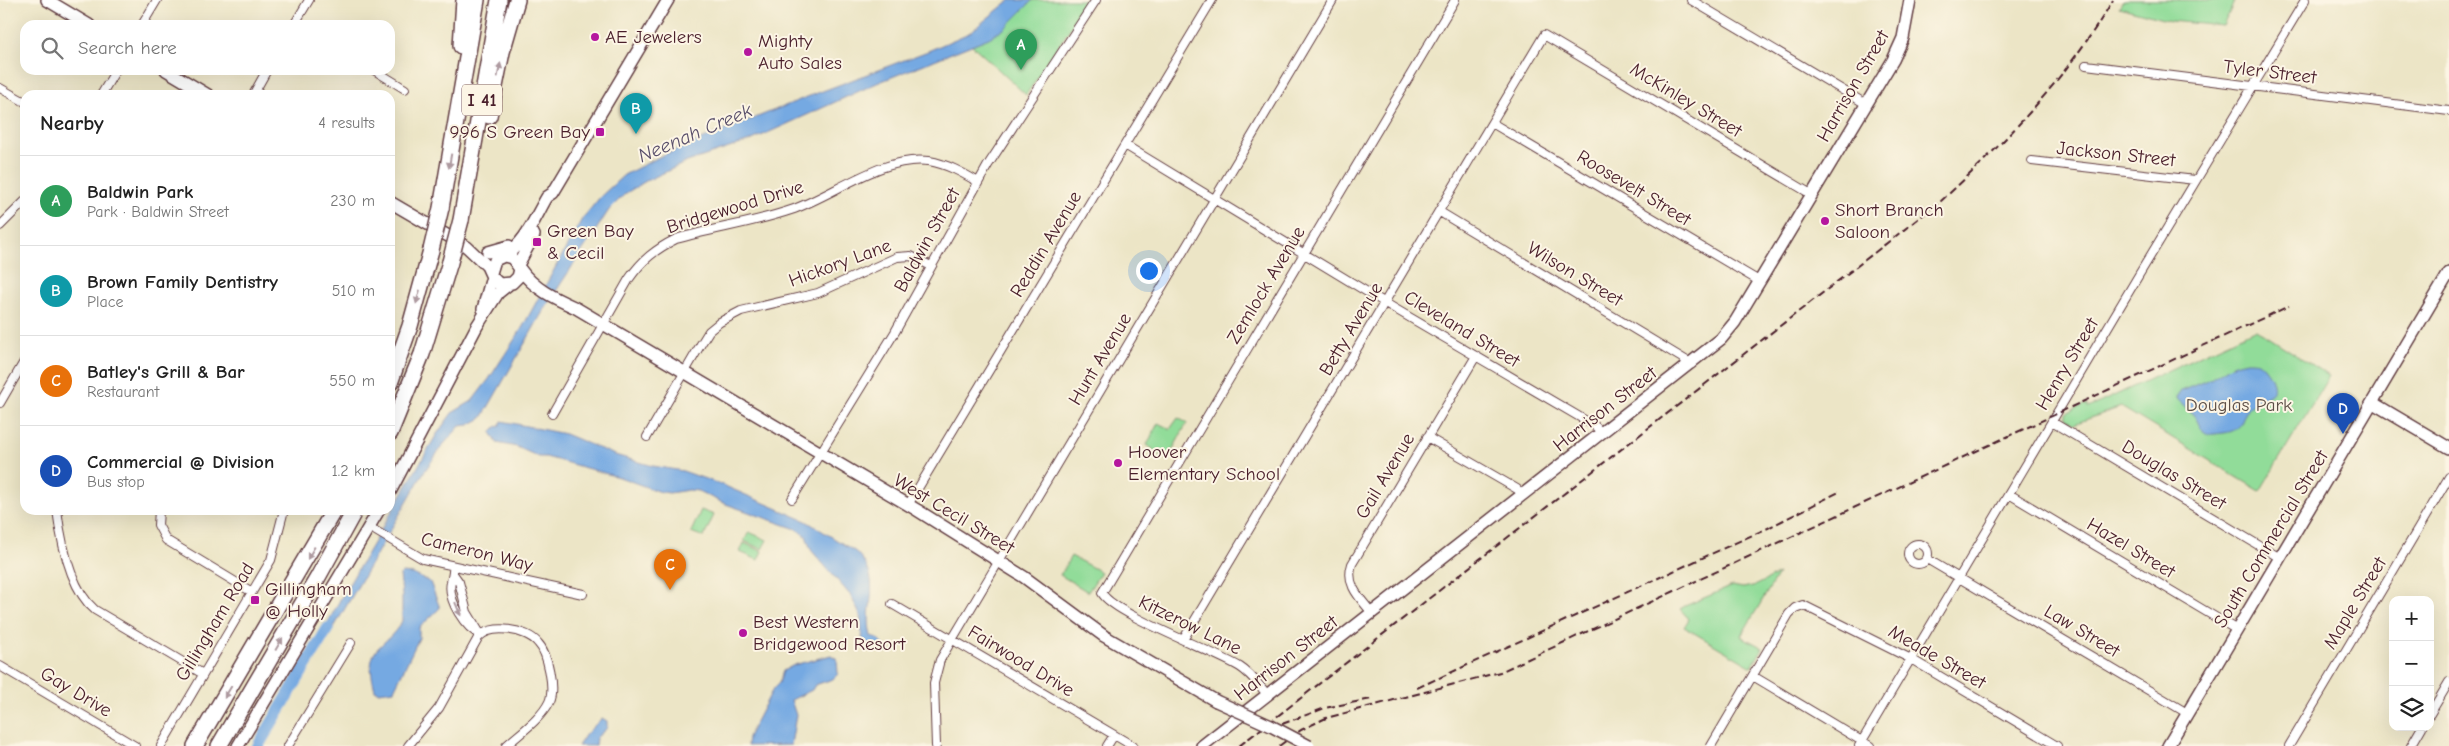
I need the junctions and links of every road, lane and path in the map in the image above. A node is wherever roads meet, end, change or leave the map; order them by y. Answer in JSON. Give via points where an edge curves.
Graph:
{"nodes":[{"id":1,"x":47,"y":0,"type":"edge"},
{"id":2,"x":157,"y":0,"type":"edge"},
{"id":3,"x":309,"y":0,"type":"edge"},
{"id":4,"x":464,"y":0,"type":"edge"},
{"id":5,"x":477,"y":0,"type":"edge"},
{"id":6,"x":498,"y":0,"type":"edge"},
{"id":7,"x":517,"y":0,"type":"edge"},
{"id":8,"x":668,"y":0,"type":"edge"},
{"id":9,"x":1096,"y":0,"type":"edge"},
{"id":10,"x":1212,"y":0,"type":"edge"},
{"id":11,"x":1333,"y":0,"type":"edge"},
{"id":12,"x":1455,"y":0,"type":"edge"},
{"id":13,"x":1691,"y":0,"type":"edge"},
{"id":14,"x":1910,"y":0,"type":"edge"},
{"id":15,"x":2305,"y":0,"type":"edge"},
{"id":16,"x":81,"y":20,"type":"edge"},
{"id":17,"x":145,"y":20,"type":"edge"},
{"id":18,"x":298,"y":20,"type":"edge"},
{"id":19,"x":1544,"y":35,"type":"joint"},
{"id":20,"x":2086,"y":65,"type":"dead end"},
{"id":21,"x":113,"y":75,"type":"edge"},
{"id":22,"x":174,"y":75,"type":"edge"},
{"id":23,"x":264,"y":75,"type":"edge"},
{"id":24,"x":382,"y":75,"type":"edge"},
{"id":25,"x":2252,"y":86,"type":"junction"},
{"id":26,"x":0,"y":88,"type":"edge"},
{"id":27,"x":405,"y":89,"type":"dead end"},
{"id":28,"x":104,"y":90,"type":"edge"},
{"id":29,"x":200,"y":90,"type":"edge"},
{"id":30,"x":255,"y":90,"type":"edge"},
{"id":31,"x":20,"y":99,"type":"edge"},
{"id":32,"x":1866,"y":104,"type":"junction"},
{"id":33,"x":2449,"y":111,"type":"edge"},
{"id":34,"x":458,"y":113,"type":"junction"},
{"id":35,"x":1492,"y":123,"type":"junction"},
{"id":36,"x":1126,"y":145,"type":"junction"},
{"id":37,"x":2032,"y":161,"type":"dead end"},
{"id":38,"x":2195,"y":180,"type":"junction"},
{"id":39,"x":978,"y":182,"type":"junction"},
{"id":40,"x":1811,"y":194,"type":"junction"},
{"id":41,"x":550,"y":195,"type":"junction"},
{"id":42,"x":1215,"y":199,"type":"junction"},
{"id":43,"x":465,"y":200,"type":"junction"},
{"id":44,"x":395,"y":205,"type":"edge"},
{"id":45,"x":20,"y":206,"type":"edge"},
{"id":46,"x":1440,"y":212,"type":"junction"},
{"id":47,"x":0,"y":226,"type":"edge"},
{"id":48,"x":467,"y":247,"type":"junction"},
{"id":49,"x":488,"y":252,"type":"junction"},
{"id":50,"x":1304,"y":253,"type":"junction"},
{"id":51,"x":502,"y":257,"type":"junction"},
{"id":52,"x":520,"y":263,"type":"junction"},
{"id":53,"x":931,"y":266,"type":"junction"},
{"id":54,"x":2449,"y":273,"type":"edge"},
{"id":55,"x":492,"y":275,"type":"junction"},
{"id":56,"x":1759,"y":281,"type":"junction"},
{"id":57,"x":509,"y":284,"type":"junction"},
{"id":58,"x":540,"y":290,"type":"junction"},
{"id":59,"x":1386,"y":303,"type":"junction"},
{"id":60,"x":477,"y":326,"type":"junction"},
{"id":61,"x":602,"y":326,"type":"junction"},
{"id":62,"x":1476,"y":356,"type":"junction"},
{"id":63,"x":1692,"y":364,"type":"junction"},
{"id":64,"x":20,"y":369,"type":"edge"},
{"id":65,"x":395,"y":369,"type":"edge"},
{"id":66,"x":684,"y":374,"type":"junction"},
{"id":67,"x":0,"y":403,"type":"edge"},
{"id":68,"x":2372,"y":403,"type":"junction"},
{"id":69,"x":552,"y":414,"type":"dead end"},
{"id":70,"x":395,"y":421,"type":"edge"},
{"id":71,"x":2052,"y":422,"type":"junction"},
{"id":72,"x":1602,"y":433,"type":"junction"},
{"id":73,"x":647,"y":437,"type":"dead end"},
{"id":74,"x":1427,"y":437,"type":"junction"},
{"id":75,"x":2449,"y":448,"type":"edge"},
{"id":76,"x":819,"y":453,"type":"junction"},
{"id":77,"x":2449,"y":477,"type":"edge"},
{"id":78,"x":395,"y":482,"type":"edge"},
{"id":79,"x":2009,"y":494,"type":"junction"},
{"id":80,"x":1523,"y":495,"type":"junction"},
{"id":81,"x":792,"y":499,"type":"dead end"},
{"id":82,"x":908,"y":505,"type":"junction"},
{"id":83,"x":57,"y":515,"type":"edge"},
{"id":84,"x":159,"y":515,"type":"edge"},
{"id":85,"x":283,"y":515,"type":"edge"},
{"id":86,"x":331,"y":515,"type":"edge"},
{"id":87,"x":352,"y":515,"type":"edge"},
{"id":88,"x":377,"y":515,"type":"edge"},
{"id":89,"x":372,"y":529,"type":"junction"},
{"id":90,"x":2280,"y":558,"type":"junction"},
{"id":91,"x":1927,"y":559,"type":"dead end"},
{"id":92,"x":999,"y":561,"type":"junction"},
{"id":93,"x":453,"y":566,"type":"junction"},
{"id":94,"x":1959,"y":577,"type":"junction"},
{"id":95,"x":1105,"y":586,"type":"joint"},
{"id":96,"x":252,"y":592,"type":"junction"},
{"id":97,"x":583,"y":594,"type":"dead end"},
{"id":98,"x":892,"y":604,"type":"dead end"},
{"id":99,"x":1372,"y":613,"type":"junction"},
{"id":100,"x":2237,"y":630,"type":"junction"},
{"id":101,"x":481,"y":635,"type":"junction"},
{"id":102,"x":952,"y":639,"type":"junction"},
{"id":103,"x":1183,"y":640,"type":"junction"},
{"id":104,"x":351,"y":643,"type":"dead end"},
{"id":105,"x":1911,"y":659,"type":"junction"},
{"id":106,"x":0,"y":666,"type":"edge"},
{"id":107,"x":203,"y":674,"type":"junction"},
{"id":108,"x":1753,"y":676,"type":"junction"},
{"id":109,"x":2449,"y":682,"type":"edge"},
{"id":110,"x":1267,"y":694,"type":"junction"},
{"id":111,"x":2434,"y":707,"type":"edge"},
{"id":112,"x":2188,"y":713,"type":"junction"},
{"id":113,"x":2420,"y":731,"type":"edge"},
{"id":114,"x":1114,"y":735,"type":"junction"},
{"id":115,"x":1860,"y":744,"type":"edge"},
{"id":116,"x":135,"y":746,"type":"edge"},
{"id":117,"x":160,"y":746,"type":"edge"},
{"id":118,"x":196,"y":746,"type":"edge"},
{"id":119,"x":219,"y":746,"type":"edge"},
{"id":120,"x":238,"y":746,"type":"edge"},
{"id":121,"x":288,"y":746,"type":"edge"},
{"id":122,"x":408,"y":746,"type":"edge"},
{"id":123,"x":506,"y":746,"type":"edge"},
{"id":124,"x":936,"y":746,"type":"edge"},
{"id":125,"x":1107,"y":746,"type":"edge"},
{"id":126,"x":1133,"y":746,"type":"edge"},
{"id":127,"x":1202,"y":746,"type":"edge"},
{"id":128,"x":1309,"y":746,"type":"edge"},
{"id":129,"x":1711,"y":746,"type":"edge"},
{"id":130,"x":1870,"y":746,"type":"edge"},
{"id":131,"x":2057,"y":746,"type":"edge"},
{"id":132,"x":2168,"y":746,"type":"edge"},
{"id":133,"x":2289,"y":746,"type":"edge"},
{"id":134,"x":2411,"y":746,"type":"edge"}],
"edges":[{"from":1,"to":16,"type":"main road"},
{"from":2,"to":17,"type":"street"},
{"from":3,"to":18,"type":"street"},
{"from":4,"to":34,"type":"highway","via":[[454,102]]},
{"from":5,"to":34,"type":"highway","number":"I 41"},
{"from":6,"to":43,"type":"highway","number":"I 41"},
{"from":43,"to":7,"type":"highway","one_way":true,"via":[[476,185],[502,52]]},
{"from":8,"to":41,"type":"main road"},
{"from":9,"to":39,"type":"street","name":"Baldwin Street"},
{"from":10,"to":36,"type":"street","name":"Reddin Avenue"},
{"from":11,"to":42,"type":"street","name":"Hunt Avenue"},
{"from":12,"to":50,"type":"street","name":"Zemlock Avenue"},
{"from":13,"to":32,"type":"street"},
{"from":14,"to":32,"type":"main road","name":"Harrison Street","via":[[1906,28],[1898,49]]},
{"from":15,"to":25,"type":"street","name":"Henry Street"},
{"from":19,"to":35,"type":"street","name":"Betty Avenue"},
{"from":19,"to":40,"type":"street","name":"McKinley Street"},
{"from":20,"to":25,"type":"street","name":"Tyler Street"},
{"from":21,"to":28,"type":"street"},
{"from":22,"to":29,"type":"main road"},
{"from":23,"to":30,"type":"street"},
{"from":24,"to":27,"type":"street"},
{"from":25,"to":33,"type":"street","name":"Tyler Street"},
{"from":25,"to":38,"type":"street","name":"Henry Street"},
{"from":26,"to":31,"type":"street"},
{"from":32,"to":40,"type":"main road","name":"Harrison Street"},
{"from":34,"to":65,"type":"highway","number":"I 41","one_way":true,"bridge":true,"via":[[431,250]]},
{"from":35,"to":46,"type":"street","name":"Betty Avenue"},
{"from":35,"to":56,"type":"street","name":"Roosevelt Street"},
{"from":36,"to":42,"type":"street","name":"Cleveland Street"},
{"from":36,"to":82,"type":"street","name":"Reddin Avenue"},
{"from":37,"to":38,"type":"street","name":"Jackson Street"},
{"from":38,"to":71,"type":"street","name":"Henry Street"},
{"from":39,"to":53,"type":"street","name":"Baldwin Street"},
{"from":39,"to":61,"type":"street","name":"Bridgewood Drive","via":[[941,164],[898,163],[791,210],[676,239],[659,248],[638,266]]},
{"from":40,"to":56,"type":"main road","name":"Harrison Street"},
{"from":41,"to":49,"type":"main road","via":[[537,207],[512,244]]},
{"from":41,"to":51,"type":"main road","via":[[522,242]]},
{"from":41,"to":52,"type":"main road","via":[[553,200]]},
{"from":42,"to":50,"type":"street","name":"Cleveland Street"},
{"from":42,"to":92,"type":"street","name":"Hunt Avenue"},
{"from":43,"to":70,"type":"highway","number":"I 41","bridge":true,"via":[[422,354]]},
{"from":44,"to":48,"type":"main road"},
{"from":45,"to":47,"type":"street"},
{"from":46,"to":59,"type":"street","name":"Betty Avenue"},
{"from":46,"to":63,"type":"street","name":"Wilson Street"},
{"from":48,"to":49,"type":"main road"},
{"from":48,"to":55,"type":"main road"},
{"from":49,"to":51,"type":"main road"},
{"from":50,"to":59,"type":"street","name":"Cleveland Street"},
{"from":50,"to":95,"type":"street","name":"Zemlock Avenue"},
{"from":51,"to":52,"type":"main road"},
{"from":51,"to":55,"type":"main road","via":[[493,264]]},
{"from":52,"to":57,"type":"main road","via":[[518,277]]},
{"from":52,"to":58,"type":"main road","via":[[530,283]]},
{"from":53,"to":66,"type":"street","name":"Hickory Lane","via":[[911,256],[897,257],[818,293],[727,317],[709,331]]},
{"from":53,"to":76,"type":"street","name":"Baldwin Street","via":[[871,373]]},
{"from":54,"to":68,"type":"main road","name":"South Commercial Street"},
{"from":55,"to":57,"type":"main road","via":[[499,284]]},
{"from":55,"to":60,"type":"main road"},
{"from":56,"to":63,"type":"main road","name":"Harrison Street","via":[[1728,331]]},
{"from":57,"to":58,"type":"main road"},
{"from":57,"to":60,"type":"main road","via":[[498,293]]},
{"from":58,"to":61,"type":"main road","name":"West Cecil Street"},
{"from":59,"to":62,"type":"street","name":"Cleveland Street"},
{"from":59,"to":103,"type":"street","name":"Betty Avenue"},
{"from":60,"to":78,"type":"main road"},
{"from":61,"to":66,"type":"main road","name":"West Cecil Street"},
{"from":61,"to":69,"type":"street","name":"Bridgewood Drive"},
{"from":62,"to":72,"type":"street","name":"Cleveland Street"},
{"from":62,"to":74,"type":"street","name":"Gail Avenue"},
{"from":63,"to":72,"type":"main road","name":"Harrison Street"},
{"from":64,"to":67,"type":"street"},
{"from":66,"to":73,"type":"street","name":"Hickory Lane"},
{"from":66,"to":76,"type":"main road","name":"West Cecil Street"},
{"from":68,"to":75,"type":"main road"},
{"from":68,"to":90,"type":"main road","name":"South Commercial Street"},
{"from":71,"to":79,"type":"street","name":"Henry Street"},
{"from":71,"to":90,"type":"street","name":"Douglas Street"},
{"from":72,"to":80,"type":"main road","name":"Harrison Street"},
{"from":74,"to":80,"type":"street"},
{"from":74,"to":99,"type":"street","name":"Gail Avenue","via":[[1350,570],[1352,586]]},
{"from":76,"to":81,"type":"street","name":"Baldwin Street"},
{"from":76,"to":82,"type":"main road","name":"West Cecil Street"},
{"from":77,"to":133,"type":"street","name":"Maple Street"},
{"from":79,"to":94,"type":"street","name":"Henry Street"},
{"from":79,"to":100,"type":"street","name":"Hazel Street"},
{"from":80,"to":99,"type":"main road","name":"Harrison Street"},
{"from":82,"to":92,"type":"main road","name":"West Cecil Street"},
{"from":83,"to":107,"type":"street","via":[[73,578],[85,601]]},
{"from":84,"to":96,"type":"street","via":[[158,525],[166,540]]},
{"from":85,"to":96,"type":"street","name":"Gillingham Road","via":[[274,554]]},
{"from":86,"to":118,"type":"highway","one_way":true},
{"from":119,"to":87,"type":"highway","one_way":true},
{"from":88,"to":89,"type":"main road"},
{"from":89,"to":93,"type":"street","name":"Cameron Way","via":[[423,559]]},
{"from":89,"to":120,"type":"main road"},
{"from":90,"to":100,"type":"main road","name":"South Commercial Street"},
{"from":91,"to":94,"type":"street","name":"Law Street"},
{"from":92,"to":102,"type":"street","name":"Hunt Avenue"},
{"from":92,"to":128,"type":"main road","name":"West Cecil Street","bridge":true,"via":[[1104,636],[1216,701]]},
{"from":93,"to":97,"type":"street","name":"Cameron Way"},
{"from":93,"to":101,"type":"street","via":[[454,576],[450,583],[460,615],[472,631]]},
{"from":94,"to":105,"type":"street","name":"Henry Street"},
{"from":94,"to":112,"type":"street","name":"Law Street"},
{"from":95,"to":103,"type":"street","name":"Kitzerow Lane","via":[[1102,593],[1107,600]]},
{"from":96,"to":107,"type":"street","name":"Gillingham Road"},
{"from":98,"to":102,"type":"street","name":"Fairwood Drive"},
{"from":99,"to":110,"type":"main road","name":"Harrison Street"},
{"from":100,"to":112,"type":"main road","name":"South Commercial Street"},
{"from":101,"to":122,"type":"street","via":[[443,702]]},
{"from":101,"to":123,"type":"street","via":[[487,630],[503,630],[534,639],[544,652],[552,686],[546,708]]},
{"from":102,"to":114,"type":"street","name":"Fairwood Drive"},
{"from":102,"to":124,"type":"street","name":"Hunt Avenue","via":[[934,677]]},
{"from":103,"to":110,"type":"street","name":"Kitzerow Lane","via":[[1240,667]]},
{"from":104,"to":121,"type":"street"},
{"from":105,"to":108,"type":"street","name":"Meade Street","via":[[1807,606],[1798,606],[1789,614]]},
{"from":105,"to":115,"type":"street","name":"Henry Street"},
{"from":105,"to":131,"type":"street","name":"Meade Street"},
{"from":106,"to":116,"type":"street","name":"Gay Drive"},
{"from":107,"to":117,"type":"street","name":"Gillingham Road"},
{"from":108,"to":115,"type":"street"},
{"from":108,"to":129,"type":"street"},
{"from":109,"to":111,"type":"street"},
{"from":110,"to":127,"type":"main road","name":"Harrison Street"},
{"from":112,"to":132,"type":"main road","name":"South Commercial Street"},
{"from":113,"to":134,"type":"street"},
{"from":114,"to":125,"type":"street"},
{"from":114,"to":126,"type":"street","name":"Fairwood Drive"},
{"from":115,"to":130,"type":"street"}]}
